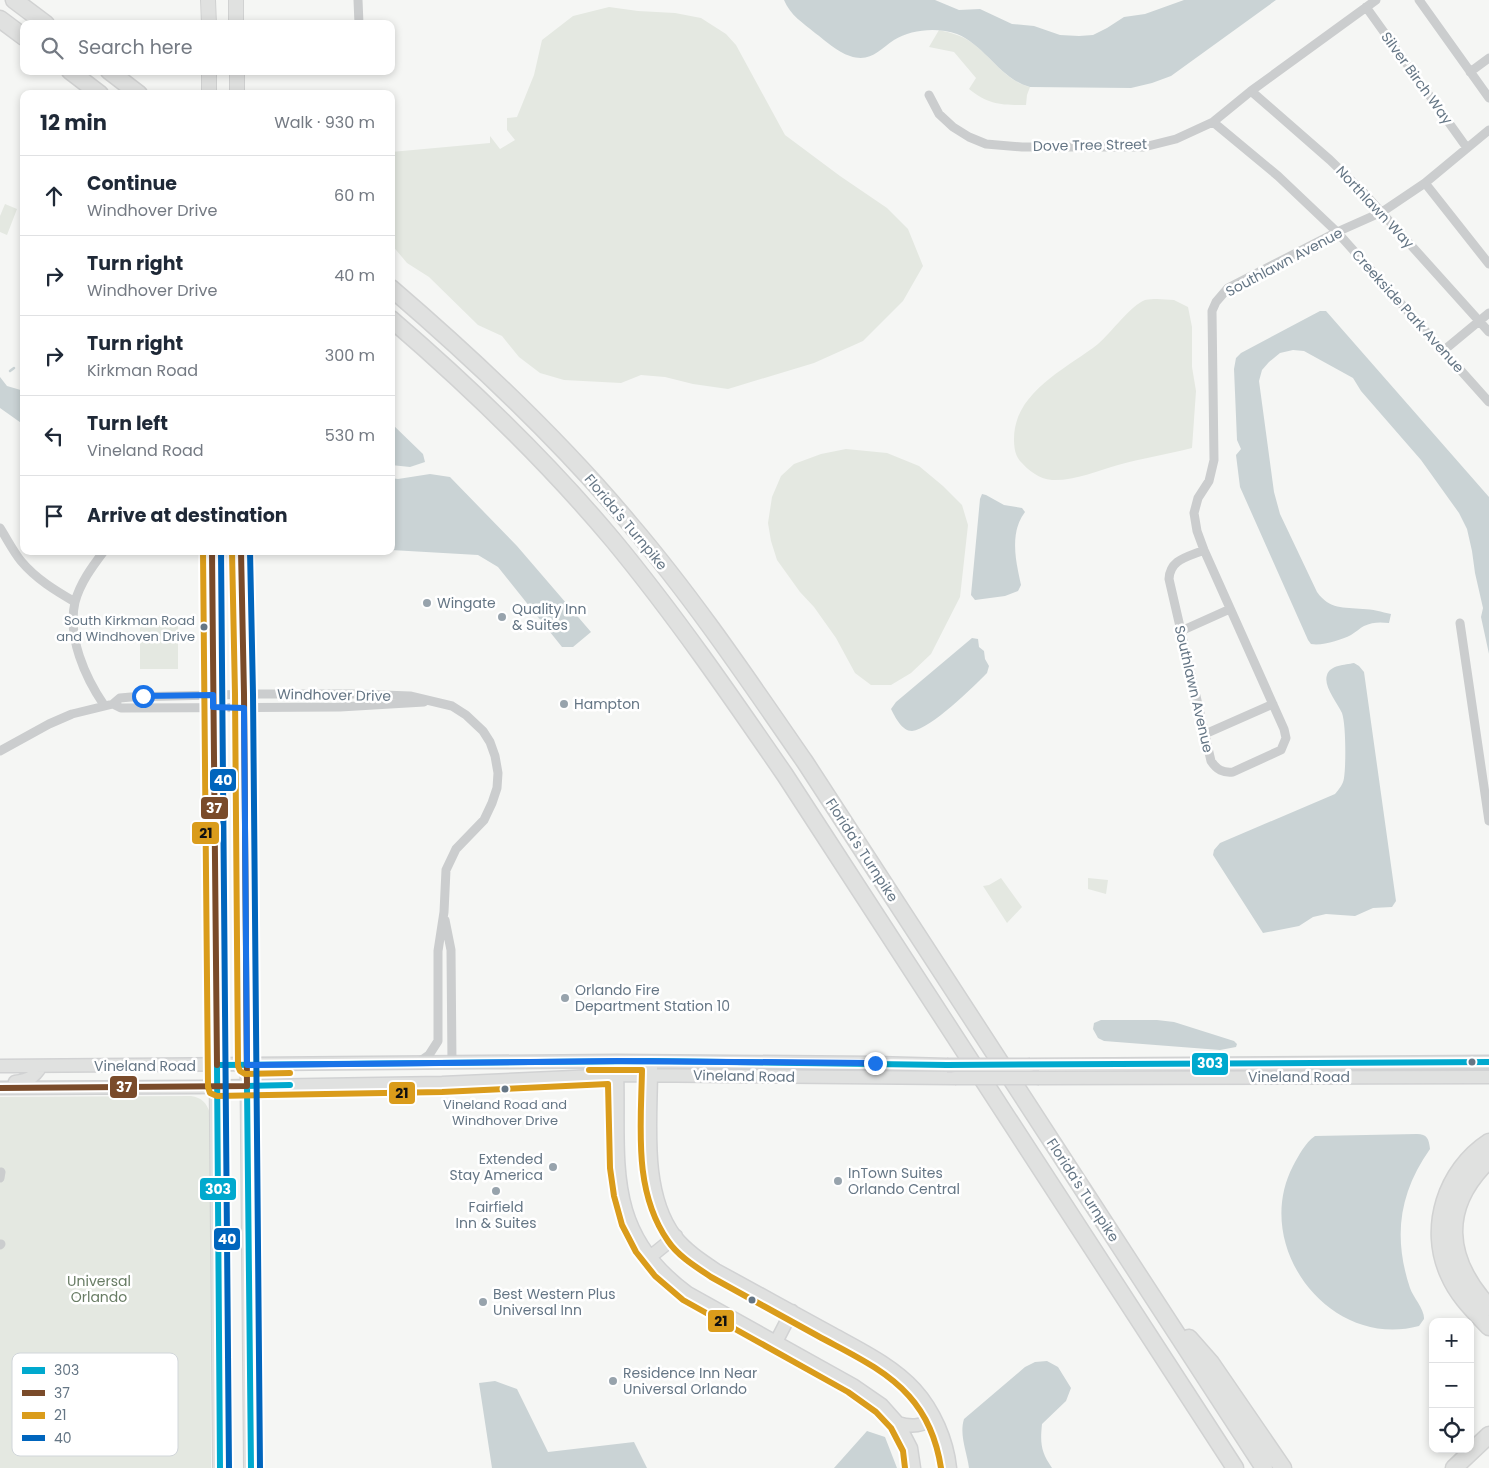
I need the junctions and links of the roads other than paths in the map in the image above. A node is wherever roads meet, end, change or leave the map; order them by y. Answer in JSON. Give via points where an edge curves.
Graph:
{"nodes":[{"id":1,"x":14,"y":0,"type":"edge"},
{"id":2,"x":208,"y":0,"type":"edge"},
{"id":3,"x":236,"y":0,"type":"edge"},
{"id":4,"x":358,"y":0,"type":"edge"},
{"id":5,"x":1376,"y":0,"type":"edge"},
{"id":6,"x":1419,"y":0,"type":"edge"},
{"id":7,"x":1366,"y":7,"type":"junction"},
{"id":8,"x":0,"y":19,"type":"edge"},
{"id":9,"x":41,"y":20,"type":"edge"},
{"id":10,"x":209,"y":20,"type":"edge"},
{"id":11,"x":236,"y":20,"type":"edge"},
{"id":12,"x":359,"y":20,"type":"edge"},
{"id":13,"x":20,"y":34,"type":"edge"},
{"id":14,"x":1489,"y":58,"type":"edge"},
{"id":15,"x":1470,"y":72,"type":"junction"},
{"id":16,"x":75,"y":75,"type":"edge"},
{"id":17,"x":114,"y":75,"type":"edge"},
{"id":18,"x":209,"y":75,"type":"edge"},
{"id":19,"x":237,"y":75,"type":"edge"},
{"id":20,"x":95,"y":90,"type":"edge"},
{"id":21,"x":134,"y":90,"type":"edge"},
{"id":22,"x":209,"y":90,"type":"edge"},
{"id":23,"x":237,"y":90,"type":"edge"},
{"id":24,"x":1251,"y":91,"type":"junction"},
{"id":25,"x":929,"y":95,"type":"dead end"},
{"id":26,"x":1489,"y":98,"type":"edge"},
{"id":27,"x":1213,"y":122,"type":"junction"},
{"id":28,"x":1489,"y":130,"type":"edge"},
{"id":29,"x":1468,"y":148,"type":"junction"},
{"id":30,"x":1424,"y":182,"type":"junction"},
{"id":31,"x":1382,"y":212,"type":"junction"},
{"id":32,"x":1337,"y":232,"type":"junction"},
{"id":33,"x":1489,"y":264,"type":"edge"},
{"id":34,"x":395,"y":291,"type":"edge"},
{"id":35,"x":1489,"y":313,"type":"edge"},
{"id":36,"x":1479,"y":321,"type":"junction"},
{"id":37,"x":395,"y":322,"type":"edge"},
{"id":38,"x":1489,"y":332,"type":"edge"},
{"id":39,"x":1443,"y":351,"type":"junction"},
{"id":40,"x":1489,"y":402,"type":"edge"},
{"id":41,"x":0,"y":528,"type":"edge"},
{"id":42,"x":1204,"y":550,"type":"junction"},
{"id":43,"x":101,"y":555,"type":"edge"},
{"id":44,"x":212,"y":555,"type":"edge"},
{"id":45,"x":241,"y":555,"type":"edge"},
{"id":46,"x":75,"y":602,"type":"junction"},
{"id":47,"x":1230,"y":609,"type":"junction"},
{"id":48,"x":1460,"y":623,"type":"dead end"},
{"id":49,"x":1181,"y":630,"type":"junction"},
{"id":50,"x":244,"y":694,"type":"junction"},
{"id":51,"x":357,"y":694,"type":"junction"},
{"id":52,"x":213,"y":701,"type":"junction"},
{"id":53,"x":437,"y":702,"type":"junction"},
{"id":54,"x":108,"y":704,"type":"junction"},
{"id":55,"x":1273,"y":704,"type":"junction"},
{"id":56,"x":356,"y":706,"type":"junction"},
{"id":57,"x":244,"y":708,"type":"junction"},
{"id":58,"x":1204,"y":734,"type":"junction"},
{"id":59,"x":0,"y":751,"type":"edge"},
{"id":60,"x":1489,"y":821,"type":"edge"},
{"id":61,"x":444,"y":912,"type":"junction"},
{"id":62,"x":451,"y":950,"type":"junction"},
{"id":63,"x":438,"y":951,"type":"junction"},
{"id":64,"x":617,"y":1061,"type":"junction"},
{"id":65,"x":651,"y":1061,"type":"junction"},
{"id":66,"x":552,"y":1062,"type":"junction"},
{"id":67,"x":1489,"y":1062,"type":"edge"},
{"id":68,"x":452,"y":1063,"type":"junction"},
{"id":69,"x":1301,"y":1063,"type":"junction"},
{"id":70,"x":1359,"y":1063,"type":"junction"},
{"id":71,"x":416,"y":1064,"type":"junction"},
{"id":72,"x":217,"y":1065,"type":"junction"},
{"id":73,"x":247,"y":1065,"type":"junction"},
{"id":74,"x":0,"y":1066,"type":"edge"},
{"id":75,"x":41,"y":1066,"type":"junction"},
{"id":76,"x":617,"y":1075,"type":"junction"},
{"id":77,"x":651,"y":1075,"type":"junction"},
{"id":78,"x":1301,"y":1077,"type":"junction"},
{"id":79,"x":1489,"y":1077,"type":"edge"},
{"id":80,"x":1358,"y":1078,"type":"junction"},
{"id":81,"x":442,"y":1083,"type":"junction"},
{"id":82,"x":371,"y":1084,"type":"junction"},
{"id":83,"x":0,"y":1086,"type":"edge"},
{"id":84,"x":247,"y":1086,"type":"junction"},
{"id":85,"x":217,"y":1087,"type":"junction"},
{"id":86,"x":1489,"y":1142,"type":"edge"},
{"id":87,"x":1489,"y":1160,"type":"edge"},
{"id":88,"x":676,"y":1236,"type":"junction"},
{"id":89,"x":650,"y":1257,"type":"junction"},
{"id":90,"x":1150,"y":1293,"type":"junction"},
{"id":91,"x":1489,"y":1307,"type":"edge"},
{"id":92,"x":792,"y":1311,"type":"junction"},
{"id":93,"x":1489,"y":1327,"type":"edge"},
{"id":94,"x":776,"y":1342,"type":"junction"},
{"id":95,"x":935,"y":1419,"type":"junction"},
{"id":96,"x":898,"y":1423,"type":"junction"},
{"id":97,"x":1489,"y":1435,"type":"edge"},
{"id":98,"x":220,"y":1468,"type":"edge"},
{"id":99,"x":251,"y":1468,"type":"edge"},
{"id":100,"x":914,"y":1468,"type":"edge"},
{"id":101,"x":950,"y":1468,"type":"edge"},
{"id":102,"x":1235,"y":1468,"type":"edge"},
{"id":103,"x":1264,"y":1468,"type":"edge"},
{"id":104,"x":1283,"y":1468,"type":"edge"},
{"id":105,"x":1454,"y":1468,"type":"edge"}],
"edges":[{"from":1,"to":9,"type":"highway"},
{"from":2,"to":10,"type":"main road"},
{"from":3,"to":11,"type":"main road"},
{"from":4,"to":12,"type":"street"},
{"from":5,"to":7,"type":"street","name":"Dove Tree Street"},
{"from":6,"to":15,"type":"street"},
{"from":7,"to":24,"type":"street","name":"Dove Tree Street"},
{"from":7,"to":29,"type":"street","name":"Silver Birch Way"},
{"from":8,"to":13,"type":"highway"},
{"from":14,"to":15,"type":"street"},
{"from":15,"to":26,"type":"street"},
{"from":16,"to":20,"type":"highway"},
{"from":17,"to":21,"type":"highway"},
{"from":18,"to":22,"type":"main road"},
{"from":19,"to":23,"type":"main road"},
{"from":24,"to":27,"type":"street","name":"Dove Tree Street"},
{"from":24,"to":31,"type":"street","name":"Northlawn Way","via":[[1330,160]]},
{"from":25,"to":27,"type":"street","name":"Dove Tree Street","via":[[939,114],[953,127],[986,144],[1144,146],[1176,139]]},
{"from":27,"to":32,"type":"street","name":"Creekside Park Avenue","via":[[1278,176]]},
{"from":28,"to":29,"type":"street","name":"Southlawn Avenue"},
{"from":29,"to":30,"type":"street","name":"Southlawn Avenue"},
{"from":30,"to":31,"type":"street","name":"Southlawn Avenue"},
{"from":30,"to":33,"type":"street"},
{"from":31,"to":32,"type":"street","name":"Southlawn Avenue"},
{"from":31,"to":36,"type":"street","name":"Northlawn Way"},
{"from":32,"to":39,"type":"street","name":"Creekside Park Avenue"},
{"from":32,"to":42,"type":"street","name":"Southlawn Avenue","via":[[1228,288],[1212,311],[1214,460],[1209,481],[1198,498],[1194,513]]},
{"from":34,"to":90,"type":"highway","name":"Florida's Turnpike","via":[[465,352],[575,461],[693,604],[805,762]]},
{"from":35,"to":36,"type":"street"},
{"from":36,"to":38,"type":"street","name":"Northlawn Way"},
{"from":36,"to":39,"type":"street"},
{"from":37,"to":102,"type":"highway","name":"Florida's Turnpike","via":[[558,477],[613,540],[680,626],[785,775]]},
{"from":39,"to":40,"type":"street","name":"Creekside Park Avenue"},
{"from":41,"to":46,"type":"street","via":[[21,561],[37,577]]},
{"from":42,"to":47,"type":"street","name":"Southlawn Avenue"},
{"from":42,"to":49,"type":"street","name":"Southlawn Avenue","via":[[1178,561],[1169,570]]},
{"from":43,"to":46,"type":"street","via":[[88,572]]},
{"from":44,"to":52,"type":"main road"},
{"from":45,"to":50,"type":"main road"},
{"from":46,"to":54,"type":"street","via":[[73,625],[78,652],[86,673]]},
{"from":47,"to":49,"type":"street"},
{"from":47,"to":55,"type":"street","name":"Southlawn Avenue"},
{"from":48,"to":60,"type":"street"},
{"from":49,"to":58,"type":"street","name":"Southlawn Avenue"},
{"from":50,"to":51,"type":"street","name":"Windhover Drive"},
{"from":50,"to":52,"type":"street","name":"Windhover Drive"},
{"from":50,"to":57,"type":"main road"},
{"from":51,"to":53,"type":"street","name":"Windhover Drive","via":[[410,696]]},
{"from":51,"to":56,"type":"street"},
{"from":52,"to":54,"type":"street","name":"Windhover Drive","via":[[130,697]]},
{"from":52,"to":57,"type":"street","name":"Windhover Drive"},
{"from":52,"to":72,"type":"main road"},
{"from":53,"to":56,"type":"street","name":"Windhover Drive"},
{"from":53,"to":61,"type":"street","name":"Windhover Drive","via":[[460,710],[479,726],[493,749],[498,773],[495,796],[488,813],[456,849],[447,867]]},
{"from":54,"to":59,"type":"street","name":"Windhover Drive","via":[[49,724]]},
{"from":55,"to":58,"type":"street"},
{"from":55,"to":58,"type":"street","name":"Southlawn Avenue","via":[[1286,738],[1281,750],[1234,772],[1227,773],[1214,766]]},
{"from":56,"to":57,"type":"street","name":"Windhover Drive"},
{"from":57,"to":73,"type":"main road"},
{"from":61,"to":62,"type":"street","name":"Windhover Drive"},
{"from":61,"to":63,"type":"street","name":"Windhover Drive"},
{"from":62,"to":63,"type":"street"},
{"from":62,"to":68,"type":"street","name":"Windhover Drive"},
{"from":63,"to":71,"type":"street","name":"Windhover Drive","via":[[438,1041]]},
{"from":64,"to":65,"type":"street","name":"Vineland Road"},
{"from":64,"to":66,"type":"street","name":"Vineland Road"},
{"from":64,"to":76,"type":"street"},
{"from":65,"to":69,"type":"street","name":"Vineland Road","bridge":true,"via":[[947,1065]]},
{"from":65,"to":77,"type":"street"},
{"from":66,"to":68,"type":"street","name":"Vineland Road"},
{"from":66,"to":81,"type":"street","via":[[507,1070],[462,1072]]},
{"from":67,"to":70,"type":"street","name":"Vineland Road"},
{"from":68,"to":71,"type":"street","name":"Vineland Road"},
{"from":68,"to":82,"type":"street","via":[[427,1075],[390,1077]]},
{"from":69,"to":70,"type":"street","name":"Vineland Road"},
{"from":69,"to":78,"type":"street"},
{"from":70,"to":80,"type":"street"},
{"from":71,"to":73,"type":"street","name":"Vineland Road"},
{"from":72,"to":73,"type":"street","name":"Vineland Road"},
{"from":72,"to":75,"type":"street","name":"Vineland Road"},
{"from":72,"to":85,"type":"main road"},
{"from":73,"to":84,"type":"main road"},
{"from":74,"to":75,"type":"street","name":"Vineland Road"},
{"from":75,"to":83,"type":"street","via":[[29,1080]]},
{"from":76,"to":77,"type":"street","name":"Vineland Road"},
{"from":76,"to":81,"type":"street","name":"Vineland Road"},
{"from":76,"to":89,"type":"street","via":[[621,1190],[635,1235]]},
{"from":77,"to":78,"type":"street","name":"Vineland Road","bridge":true},
{"from":77,"to":88,"type":"street","via":[[651,1170],[664,1217]]},
{"from":78,"to":80,"type":"street","name":"Vineland Road"},
{"from":79,"to":80,"type":"street","name":"Vineland Road"},
{"from":81,"to":82,"type":"street","name":"Vineland Road"},
{"from":82,"to":84,"type":"street","name":"Vineland Road"},
{"from":83,"to":85,"type":"street","name":"Vineland Road"},
{"from":84,"to":85,"type":"street","name":"Vineland Road"},
{"from":84,"to":99,"type":"main road"},
{"from":85,"to":98,"type":"main road"},
{"from":86,"to":93,"type":"highway","via":[[1468,1159],[1458,1173],[1449,1188],[1441,1219],[1448,1275],[1462,1297]]},
{"from":87,"to":91,"type":"highway","via":[[1463,1193],[1455,1217],[1455,1248],[1464,1275]]},
{"from":88,"to":89,"type":"street"},
{"from":88,"to":92,"type":"street","via":[[716,1270]]},
{"from":89,"to":94,"type":"street","via":[[668,1278],[688,1293]]},
{"from":90,"to":103,"type":"highway","name":"Florida's Turnpike"},
{"from":90,"to":104,"type":"highway","via":[[1211,1363]]},
{"from":92,"to":94,"type":"street"},
{"from":92,"to":95,"type":"street","via":[[898,1372],[916,1389]]},
{"from":94,"to":96,"type":"street","via":[[870,1396]]},
{"from":95,"to":96,"type":"street","via":[[912,1427]]},
{"from":95,"to":101,"type":"street"},
{"from":96,"to":100,"type":"street","via":[[910,1448]]},
{"from":97,"to":105,"type":"highway"}]}
